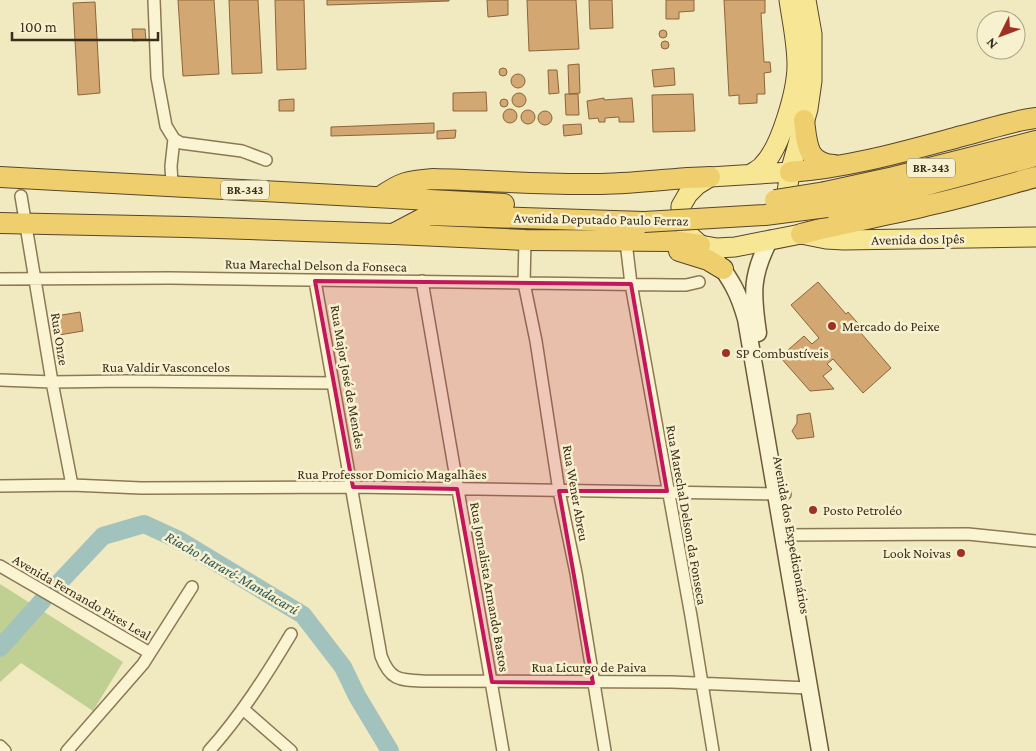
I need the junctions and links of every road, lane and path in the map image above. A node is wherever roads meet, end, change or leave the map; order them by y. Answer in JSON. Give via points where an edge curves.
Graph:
{"nodes":[{"id":1,"x":154,"y":0,"type":"edge"},
{"id":2,"x":789,"y":0,"type":"edge"},
{"id":3,"x":806,"y":0,"type":"edge"},
{"id":4,"x":1036,"y":118,"type":"edge"},
{"id":5,"x":804,"y":120,"type":"junction"},
{"id":6,"x":174,"y":139,"type":"junction"},
{"id":7,"x":1036,"y":142,"type":"edge"},
{"id":8,"x":1036,"y":156,"type":"edge"},
{"id":9,"x":266,"y":160,"type":"dead end"},
{"id":10,"x":834,"y":166,"type":"junction"},
{"id":11,"x":790,"y":172,"type":"junction"},
{"id":12,"x":751,"y":174,"type":"junction"},
{"id":13,"x":1036,"y":176,"type":"edge"},
{"id":14,"x":0,"y":177,"type":"edge"},
{"id":15,"x":710,"y":177,"type":"junction"},
{"id":16,"x":172,"y":185,"type":"junction"},
{"id":17,"x":21,"y":196,"type":"dead end"},
{"id":18,"x":380,"y":197,"type":"junction"},
{"id":19,"x":826,"y":200,"type":"junction"},
{"id":20,"x":785,"y":202,"type":"junction"},
{"id":21,"x":490,"y":210,"type":"junction"},
{"id":22,"x":0,"y":223,"type":"edge"},
{"id":23,"x":26,"y":223,"type":"junction"},
{"id":24,"x":393,"y":234,"type":"junction"},
{"id":25,"x":801,"y":234,"type":"junction"},
{"id":26,"x":1036,"y":237,"type":"edge"},
{"id":27,"x":770,"y":239,"type":"junction"},
{"id":28,"x":524,"y":240,"type":"junction"},
{"id":29,"x":628,"y":242,"type":"junction"},
{"id":30,"x":700,"y":245,"type":"junction"},
{"id":31,"x":723,"y":269,"type":"junction"},
{"id":32,"x":0,"y":278,"type":"edge"},
{"id":33,"x":36,"y":278,"type":"junction"},
{"id":34,"x":315,"y":281,"type":"junction"},
{"id":35,"x":422,"y":281,"type":"junction"},
{"id":36,"x":700,"y":282,"type":"dead end"},
{"id":37,"x":524,"y":283,"type":"junction"},
{"id":38,"x":631,"y":284,"type":"junction"},
{"id":39,"x":751,"y":319,"type":"junction"},
{"id":40,"x":0,"y":380,"type":"edge"},
{"id":41,"x":52,"y":382,"type":"junction"},
{"id":42,"x":332,"y":383,"type":"junction"},
{"id":43,"x":72,"y":485,"type":"junction"},
{"id":44,"x":0,"y":486,"type":"edge"},
{"id":45,"x":353,"y":488,"type":"junction"},
{"id":46,"x":457,"y":489,"type":"junction"},
{"id":47,"x":559,"y":491,"type":"junction"},
{"id":48,"x":667,"y":491,"type":"junction"},
{"id":49,"x":780,"y":494,"type":"junction"},
{"id":50,"x":787,"y":535,"type":"junction"},
{"id":51,"x":1036,"y":541,"type":"edge"},
{"id":52,"x":0,"y":566,"type":"edge"},
{"id":53,"x":192,"y":587,"type":"dead end"},
{"id":54,"x":291,"y":634,"type":"dead end"},
{"id":55,"x":150,"y":653,"type":"junction"},
{"id":56,"x":381,"y":656,"type":"joint"},
{"id":57,"x":492,"y":682,"type":"junction"},
{"id":58,"x":594,"y":683,"type":"junction"},
{"id":59,"x":701,"y":684,"type":"junction"},
{"id":60,"x":809,"y":688,"type":"junction"},
{"id":61,"x":243,"y":709,"type":"junction"},
{"id":62,"x":0,"y":746,"type":"edge"},
{"id":63,"x":5,"y":751,"type":"edge"},
{"id":64,"x":67,"y":751,"type":"edge"},
{"id":65,"x":209,"y":751,"type":"edge"},
{"id":66,"x":291,"y":751,"type":"edge"},
{"id":67,"x":503,"y":751,"type":"edge"},
{"id":68,"x":605,"y":751,"type":"edge"},
{"id":69,"x":712,"y":751,"type":"edge"},
{"id":70,"x":820,"y":751,"type":"edge"},
{"id":71,"x":830,"y":751,"type":"edge"}],
"edges":[{"from":1,"to":6,"type":"street","via":[[157,77],[166,126]]},
{"from":2,"to":12,"type":"main road","via":[[796,51],[794,92],[768,159]]},
{"from":3,"to":5,"type":"main road","via":[[812,34],[812,81]]},
{"from":4,"to":10,"type":"highway","via":[[1016,120],[911,150]]},
{"from":5,"to":10,"type":"highway","via":[[812,156],[825,165]]},
{"from":5,"to":11,"type":"main road"},
{"from":6,"to":9,"type":"street","via":[[190,145],[242,151]]},
{"from":6,"to":16,"type":"street"},
{"from":7,"to":19,"type":"highway","name":"Avenida Deputado Paulo Ferraz","number":"BR-343","via":[[903,175]]},
{"from":8,"to":19,"type":"highway","name":"Avenida Deputado Paulo Ferraz","number":"BR-343","via":[[900,192]]},
{"from":10,"to":11,"type":"highway"},
{"from":11,"to":12,"type":"main road"},
{"from":11,"to":20,"type":"main road"},
{"from":12,"to":15,"type":"main road"},
{"from":12,"to":20,"type":"main road","via":[[772,186]]},
{"from":13,"to":25,"type":"highway","via":[[953,200]]},
{"from":14,"to":16,"type":"highway","number":"BR-343"},
{"from":15,"to":18,"type":"highway","via":[[628,184],[414,180],[397,185]]},
{"from":15,"to":30,"type":"main road","via":[[697,185],[681,206],[687,233]]},
{"from":16,"to":18,"type":"highway","number":"BR-343"},
{"from":17,"to":23,"type":"street","name":"Rua Onze"},
{"from":18,"to":21,"type":"highway","number":"BR-343"},
{"from":19,"to":21,"type":"highway","name":"Avenida Deputado Paulo Ferraz","number":"BR-343","bridge":true,"via":[[764,215],[644,216],[588,222]]},
{"from":20,"to":27,"type":"main road","via":[[778,228]]},
{"from":21,"to":24,"type":"highway","number":"BR-343","via":[[429,215]]},
{"from":22,"to":23,"type":"highway"},
{"from":23,"to":24,"type":"highway"},
{"from":23,"to":33,"type":"street","name":"Rua Onze"},
{"from":24,"to":28,"type":"highway"},
{"from":25,"to":26,"type":"main road","name":"Avenida dos Ipês","via":[[844,240]]},
{"from":25,"to":27,"type":"main road"},
{"from":27,"to":30,"type":"main road","via":[[717,248]]},
{"from":27,"to":39,"type":"main road","via":[[757,266]]},
{"from":28,"to":29,"type":"highway"},
{"from":28,"to":37,"type":"street","name":"Rua Wener Abreu"},
{"from":29,"to":30,"type":"highway","via":[[673,241]]},
{"from":29,"to":31,"type":"highway","via":[[691,254]]},
{"from":29,"to":38,"type":"street","name":"Rua Marechal Delson da Fonseca"},
{"from":30,"to":31,"type":"main road"},
{"from":31,"to":39,"type":"main road"},
{"from":32,"to":33,"type":"street","name":"Rua Marechal Delson da Fonseca"},
{"from":33,"to":34,"type":"street","name":"Rua Marechal Delson da Fonseca"},
{"from":33,"to":41,"type":"street","name":"Rua Onze"},
{"from":34,"to":35,"type":"street","name":"Rua Marechal Delson da Fonseca"},
{"from":34,"to":42,"type":"street","name":"Rua Major José de Mendes"},
{"from":35,"to":37,"type":"street","name":"Rua Marechal Delson da Fonseca"},
{"from":35,"to":46,"type":"street","name":"Rua Jornalista Armando Bastos"},
{"from":36,"to":38,"type":"street","name":"Rua Marechal Delson da Fonseca","via":[[686,285]]},
{"from":37,"to":38,"type":"street","name":"Rua Marechal Delson da Fonseca"},
{"from":37,"to":47,"type":"street","name":"Rua Wener Abreu"},
{"from":38,"to":48,"type":"street","name":"Rua Marechal Delson da Fonseca"},
{"from":39,"to":49,"type":"main road","name":"Avenida dos Expedicionários"},
{"from":40,"to":41,"type":"street","name":"Rua Valdir Vasconcelos"},
{"from":41,"to":42,"type":"street","name":"Rua Valdir Vasconcelos"},
{"from":41,"to":43,"type":"street","name":"Rua Onze"},
{"from":42,"to":45,"type":"street","name":"Rua Major José de Mendes"},
{"from":43,"to":44,"type":"street","name":"Rua Professor Domicio Magalhães"},
{"from":43,"to":45,"type":"street","name":"Rua Professor Domicio Magalhães"},
{"from":45,"to":46,"type":"street","name":"Rua Professor Domicio Magalhães"},
{"from":45,"to":56,"type":"street","name":"Rua Major José de Mendes"},
{"from":46,"to":47,"type":"street","name":"Rua Professor Domicio Magalhães"},
{"from":46,"to":57,"type":"street","name":"Rua Jornalista Armando Bastos"},
{"from":47,"to":48,"type":"street","name":"Rua Professor Domicio Magalhães"},
{"from":47,"to":58,"type":"street","name":"Rua Wener Abreu"},
{"from":48,"to":49,"type":"street","name":"Rua Professor Domicio Magalhães"},
{"from":48,"to":59,"type":"street","name":"Rua Marechal Delson da Fonseca"},
{"from":49,"to":50,"type":"main road","name":"Avenida dos Expedicionários"},
{"from":50,"to":51,"type":"street","via":[[968,534]]},
{"from":50,"to":60,"type":"main road","name":"Avenida dos Expedicionários"},
{"from":50,"to":71,"type":"main road","name":"Avenida dos Expedicionários"},
{"from":52,"to":55,"type":"street","name":"Avenida Fernando Pires Leal"},
{"from":53,"to":55,"type":"street"},
{"from":54,"to":61,"type":"street","via":[[261,686]]},
{"from":55,"to":64,"type":"street"},
{"from":56,"to":57,"type":"street","name":"Rua Licurgo de Paiva","via":[[386,670],[399,679]]},
{"from":57,"to":58,"type":"street","name":"Rua Licurgo de Paiva"},
{"from":57,"to":67,"type":"street","name":"Rua Jornalista Armando Bastos"},
{"from":58,"to":59,"type":"street","name":"Rua Licurgo de Paiva"},
{"from":58,"to":68,"type":"street","name":"Rua Wener Abreu"},
{"from":59,"to":60,"type":"street","name":"Rua Licurgo de Paiva"},
{"from":59,"to":69,"type":"street","name":"Rua Marechal Delson da Fonseca"},
{"from":60,"to":70,"type":"main road","name":"Avenida dos Expedicionários"},
{"from":61,"to":65,"type":"street"},
{"from":61,"to":66,"type":"street"},
{"from":62,"to":63,"type":"street"}]}
